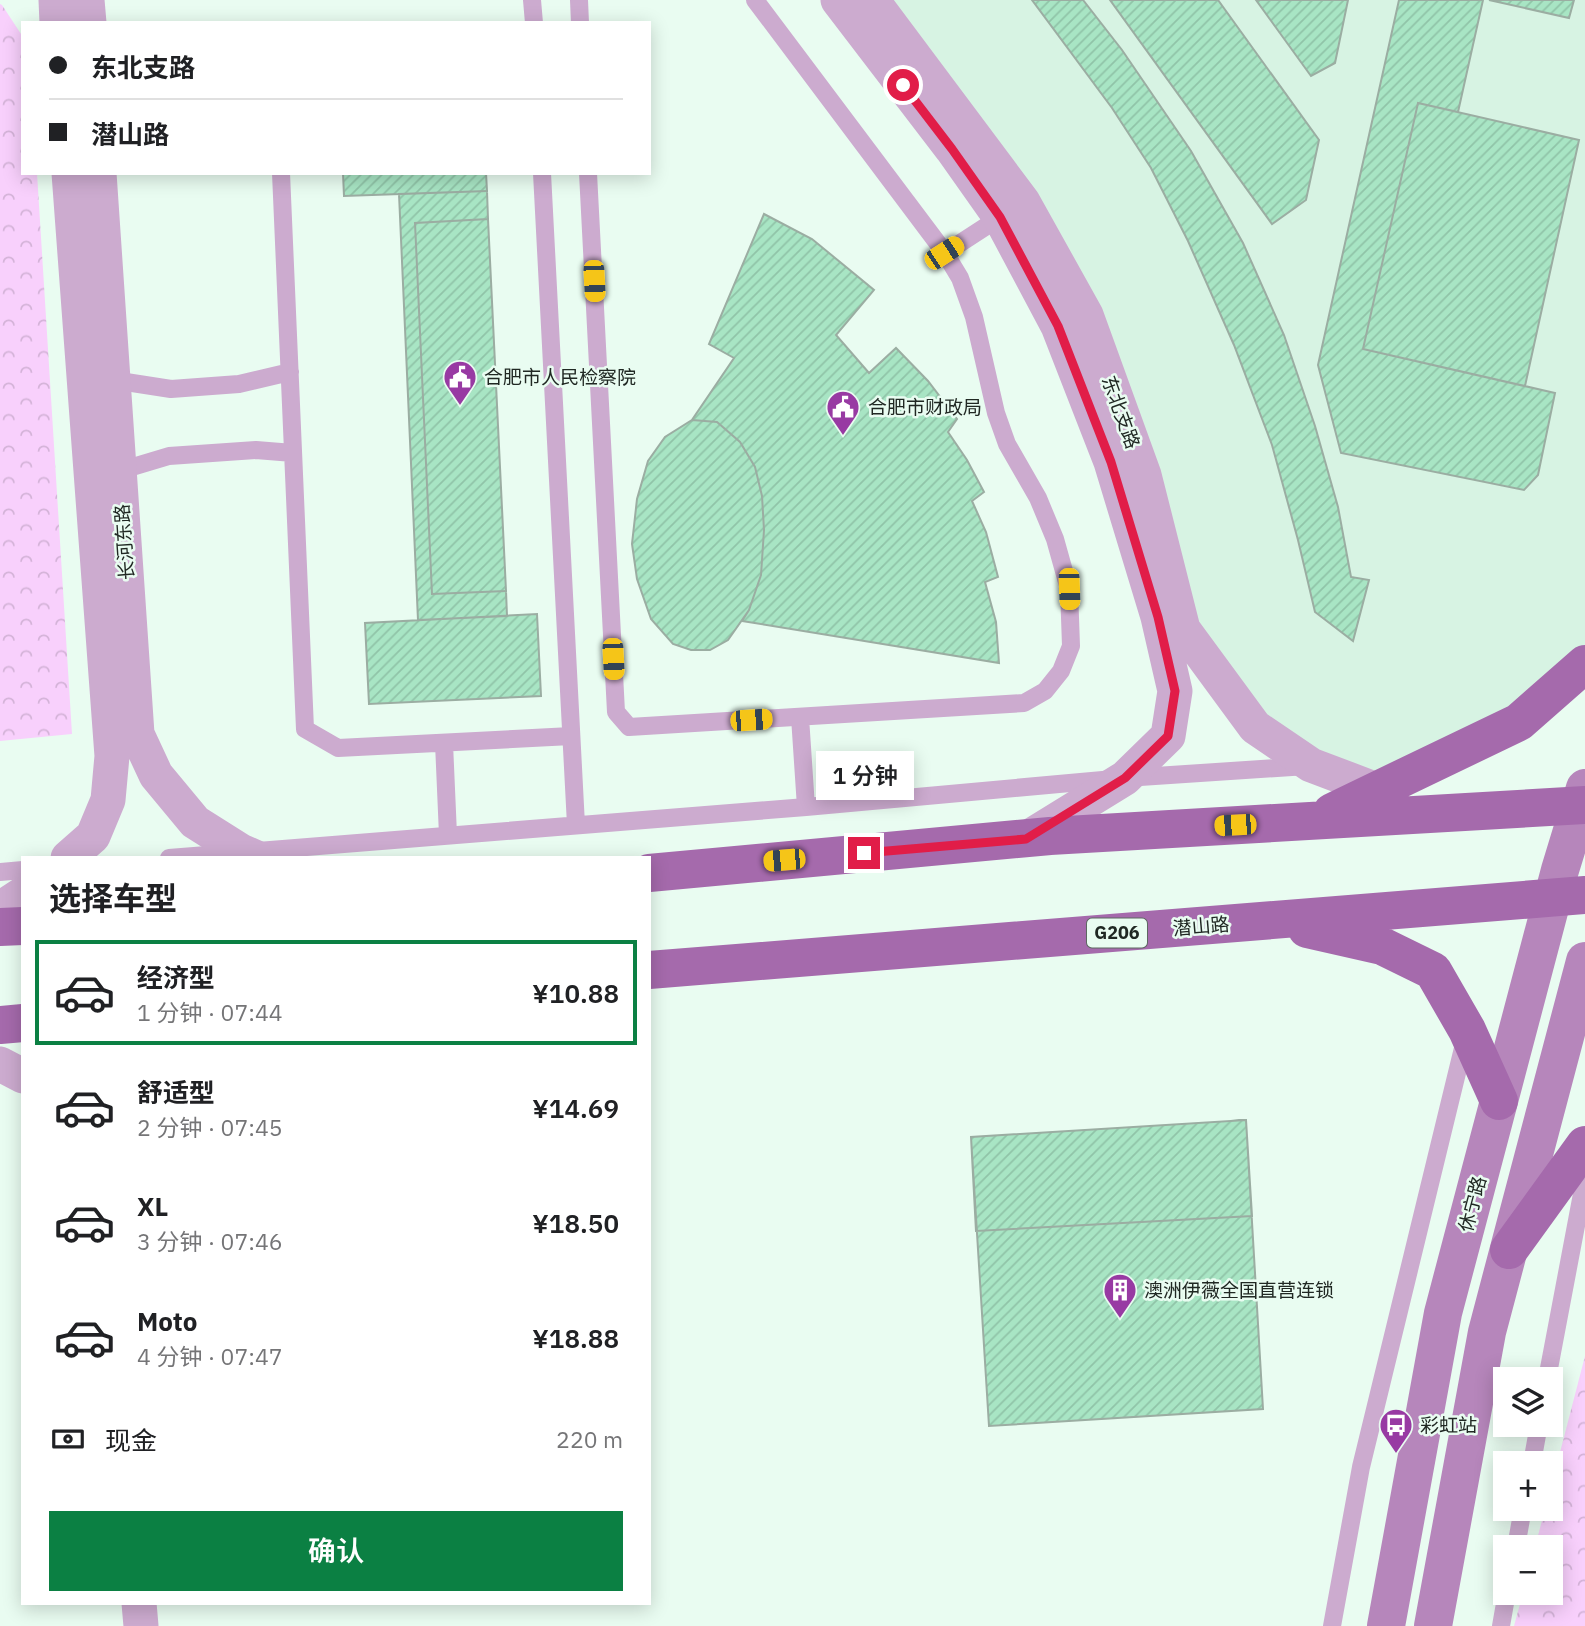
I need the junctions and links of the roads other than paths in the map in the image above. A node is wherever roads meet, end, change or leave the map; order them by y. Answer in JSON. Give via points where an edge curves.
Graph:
{"nodes":[{"id":1,"x":56,"y":0,"type":"edge"},
{"id":2,"x":87,"y":0,"type":"edge"},
{"id":3,"x":533,"y":0,"type":"edge"},
{"id":4,"x":579,"y":0,"type":"edge"},
{"id":5,"x":755,"y":0,"type":"edge"},
{"id":6,"x":838,"y":0,"type":"edge"},
{"id":7,"x":872,"y":0,"type":"edge"},
{"id":8,"x":58,"y":21,"type":"edge"},
{"id":9,"x":89,"y":21,"type":"edge"},
{"id":10,"x":534,"y":21,"type":"edge"},
{"id":11,"x":580,"y":21,"type":"edge"},
{"id":12,"x":69,"y":175,"type":"edge"},
{"id":13,"x":99,"y":175,"type":"edge"},
{"id":14,"x":281,"y":175,"type":"edge"},
{"id":15,"x":542,"y":175,"type":"edge"},
{"id":16,"x":588,"y":175,"type":"edge"},
{"id":17,"x":1012,"y":210,"type":"junction"},
{"id":18,"x":944,"y":253,"type":"junction"},
{"id":19,"x":290,"y":372,"type":"junction"},
{"id":20,"x":113,"y":380,"type":"junction"},
{"id":21,"x":293,"y":453,"type":"junction"},
{"id":22,"x":119,"y":471,"type":"junction"},
{"id":23,"x":1585,"y":664,"type":"edge"},
{"id":24,"x":800,"y":717,"type":"junction"},
{"id":25,"x":571,"y":736,"type":"junction"},
{"id":26,"x":444,"y":743,"type":"junction"},
{"id":27,"x":1311,"y":765,"type":"junction"},
{"id":28,"x":1125,"y":778,"type":"junction"},
{"id":29,"x":1377,"y":790,"type":"junction"},
{"id":30,"x":1583,"y":799,"type":"edge"},
{"id":31,"x":806,"y":807,"type":"junction"},
{"id":32,"x":1314,"y":820,"type":"junction"},
{"id":33,"x":576,"y":825,"type":"junction"},
{"id":34,"x":448,"y":835,"type":"junction"},
{"id":35,"x":1026,"y":839,"type":"junction"},
{"id":36,"x":249,"y":854,"type":"edge"},
{"id":37,"x":70,"y":856,"type":"edge"},
{"id":38,"x":209,"y":856,"type":"edge"},
{"id":39,"x":21,"y":870,"type":"edge"},
{"id":40,"x":0,"y":872,"type":"edge"},
{"id":41,"x":651,"y":873,"type":"edge"},
{"id":42,"x":21,"y":895,"type":"edge"},
{"id":43,"x":1569,"y":896,"type":"edge"},
{"id":44,"x":0,"y":909,"type":"edge"},
{"id":45,"x":1271,"y":920,"type":"junction"},
{"id":46,"x":21,"y":926,"type":"edge"},
{"id":47,"x":0,"y":927,"type":"edge"},
{"id":48,"x":1585,"y":961,"type":"edge"},
{"id":49,"x":651,"y":970,"type":"edge"},
{"id":50,"x":21,"y":1023,"type":"edge"},
{"id":51,"x":0,"y":1025,"type":"edge"},
{"id":52,"x":1467,"y":1030,"type":"junction"},
{"id":53,"x":0,"y":1064,"type":"edge"},
{"id":54,"x":21,"y":1075,"type":"edge"},
{"id":55,"x":1499,"y":1101,"type":"junction"},
{"id":56,"x":1585,"y":1144,"type":"edge"},
{"id":57,"x":1585,"y":1187,"type":"edge"},
{"id":58,"x":1509,"y":1250,"type":"junction"},
{"id":59,"x":1550,"y":1367,"type":"edge"},
{"id":60,"x":139,"y":1605,"type":"edge"},
{"id":61,"x":1505,"y":1605,"type":"edge"},
{"id":62,"x":141,"y":1626,"type":"edge"},
{"id":63,"x":1332,"y":1626,"type":"edge"},
{"id":64,"x":1386,"y":1626,"type":"edge"},
{"id":65,"x":1433,"y":1626,"type":"edge"},
{"id":66,"x":1501,"y":1626,"type":"edge"}],
"edges":[{"from":1,"to":8,"type":"street"},
{"from":2,"to":9,"type":"street"},
{"from":3,"to":10,"type":"lane"},
{"from":4,"to":11,"type":"lane"},
{"from":5,"to":18,"type":"lane"},
{"from":6,"to":17,"type":"street","name":"东北支路","via":[[952,149]]},
{"from":7,"to":17,"type":"street","name":"东北支路"},
{"from":12,"to":37,"type":"street","name":"长河东路","via":[[112,756],[108,800],[93,836]]},
{"from":13,"to":20,"type":"street","name":"长河东路"},
{"from":14,"to":19,"type":"lane"},
{"from":15,"to":25,"type":"lane"},
{"from":16,"to":24,"type":"lane","via":[[616,712],[629,727]]},
{"from":17,"to":18,"type":"lane"},
{"from":17,"to":27,"type":"street","name":"东北支路","via":[[1086,315],[1144,475],[1183,629],[1255,727]]},
{"from":17,"to":28,"type":"street","name":"东北支路","via":[[1111,462],[1158,617],[1175,691],[1168,736]]},
{"from":18,"to":24,"type":"lane","via":[[960,278],[974,317],[1007,444],[1055,539],[1069,589],[1071,646],[1061,671],[1045,691],[1024,703]]},
{"from":19,"to":20,"type":"lane","via":[[239,384],[171,389]]},
{"from":19,"to":21,"type":"lane"},
{"from":20,"to":22,"type":"street","name":"长河东路"},
{"from":21,"to":22,"type":"lane","via":[[256,450],[169,456]]},
{"from":21,"to":26,"type":"lane","via":[[305,729],[338,748]]},
{"from":22,"to":36,"type":"street","name":"长河东路","via":[[137,734],[156,775],[195,822]]},
{"from":23,"to":29,"type":"main road","via":[[1519,722]]},
{"from":24,"to":31,"type":"lane"},
{"from":25,"to":26,"type":"lane"},
{"from":25,"to":33,"type":"lane"},
{"from":26,"to":34,"type":"lane"},
{"from":27,"to":28,"type":"lane"},
{"from":27,"to":29,"type":"street","name":"东北支路"},
{"from":28,"to":31,"type":"lane"},
{"from":28,"to":35,"type":"street","name":"东北支路"},
{"from":29,"to":32,"type":"main road"},
{"from":30,"to":32,"type":"main road"},
{"from":30,"to":43,"type":"main road","name":"休宁路"},
{"from":31,"to":33,"type":"lane"},
{"from":32,"to":35,"type":"main road"},
{"from":33,"to":34,"type":"lane"},
{"from":34,"to":36,"type":"lane"},
{"from":35,"to":41,"type":"main road"},
{"from":36,"to":38,"type":"lane"},
{"from":39,"to":40,"type":"lane"},
{"from":42,"to":44,"type":"street"},
{"from":43,"to":45,"type":"main road","name":"潜山路","number":"G206"},
{"from":43,"to":55,"type":"main road","name":"休宁路"},
{"from":45,"to":49,"type":"main road","name":"潜山路","number":"G206"},
{"from":45,"to":52,"type":"main road","via":[[1382,946],[1433,971]]},
{"from":46,"to":47,"type":"main road"},
{"from":48,"to":58,"type":"main road"},
{"from":50,"to":51,"type":"main road"},
{"from":52,"to":55,"type":"main road"},
{"from":52,"to":63,"type":"lane","via":[[1361,1467]]},
{"from":53,"to":54,"type":"street"},
{"from":55,"to":64,"type":"main road","name":"休宁路","via":[[1443,1313]]},
{"from":56,"to":58,"type":"main road"},
{"from":57,"to":59,"type":"lane"},
{"from":58,"to":65,"type":"main road","via":[[1487,1332]]},
{"from":60,"to":62,"type":"street"},
{"from":61,"to":66,"type":"lane"}]}
